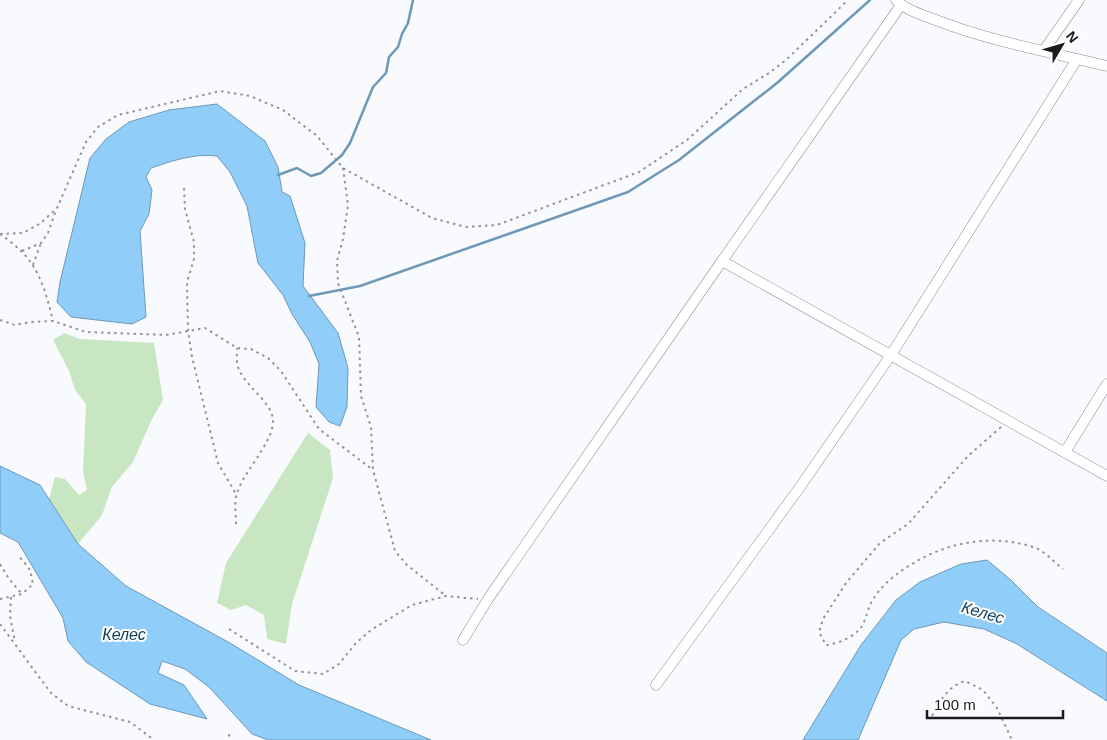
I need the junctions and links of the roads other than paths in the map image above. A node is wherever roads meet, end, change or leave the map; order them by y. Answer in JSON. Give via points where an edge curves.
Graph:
{"nodes":[{"id":1,"x":1079,"y":0,"type":"edge"},
{"id":2,"x":899,"y":3,"type":"edge"},
{"id":3,"x":1044,"y":50,"type":"junction"},
{"id":4,"x":1077,"y":59,"type":"junction"},
{"id":5,"x":1107,"y":66,"type":"edge"},
{"id":6,"x":722,"y":261,"type":"junction"},
{"id":7,"x":891,"y":355,"type":"junction"},
{"id":8,"x":1107,"y":384,"type":"edge"},
{"id":9,"x":1065,"y":452,"type":"junction"},
{"id":10,"x":1107,"y":476,"type":"edge"},
{"id":11,"x":463,"y":640,"type":"dead end"},
{"id":12,"x":656,"y":685,"type":"dead end"}],
"edges":[{"from":1,"to":3,"type":"street"},
{"from":2,"to":3,"type":"street","via":[[965,32]]},
{"from":2,"to":6,"type":"street"},
{"from":3,"to":4,"type":"street"},
{"from":4,"to":5,"type":"street"},
{"from":4,"to":7,"type":"street"},
{"from":6,"to":7,"type":"street"},
{"from":6,"to":11,"type":"street"},
{"from":7,"to":9,"type":"street"},
{"from":7,"to":12,"type":"street"},
{"from":8,"to":9,"type":"street"},
{"from":9,"to":10,"type":"street"}]}
